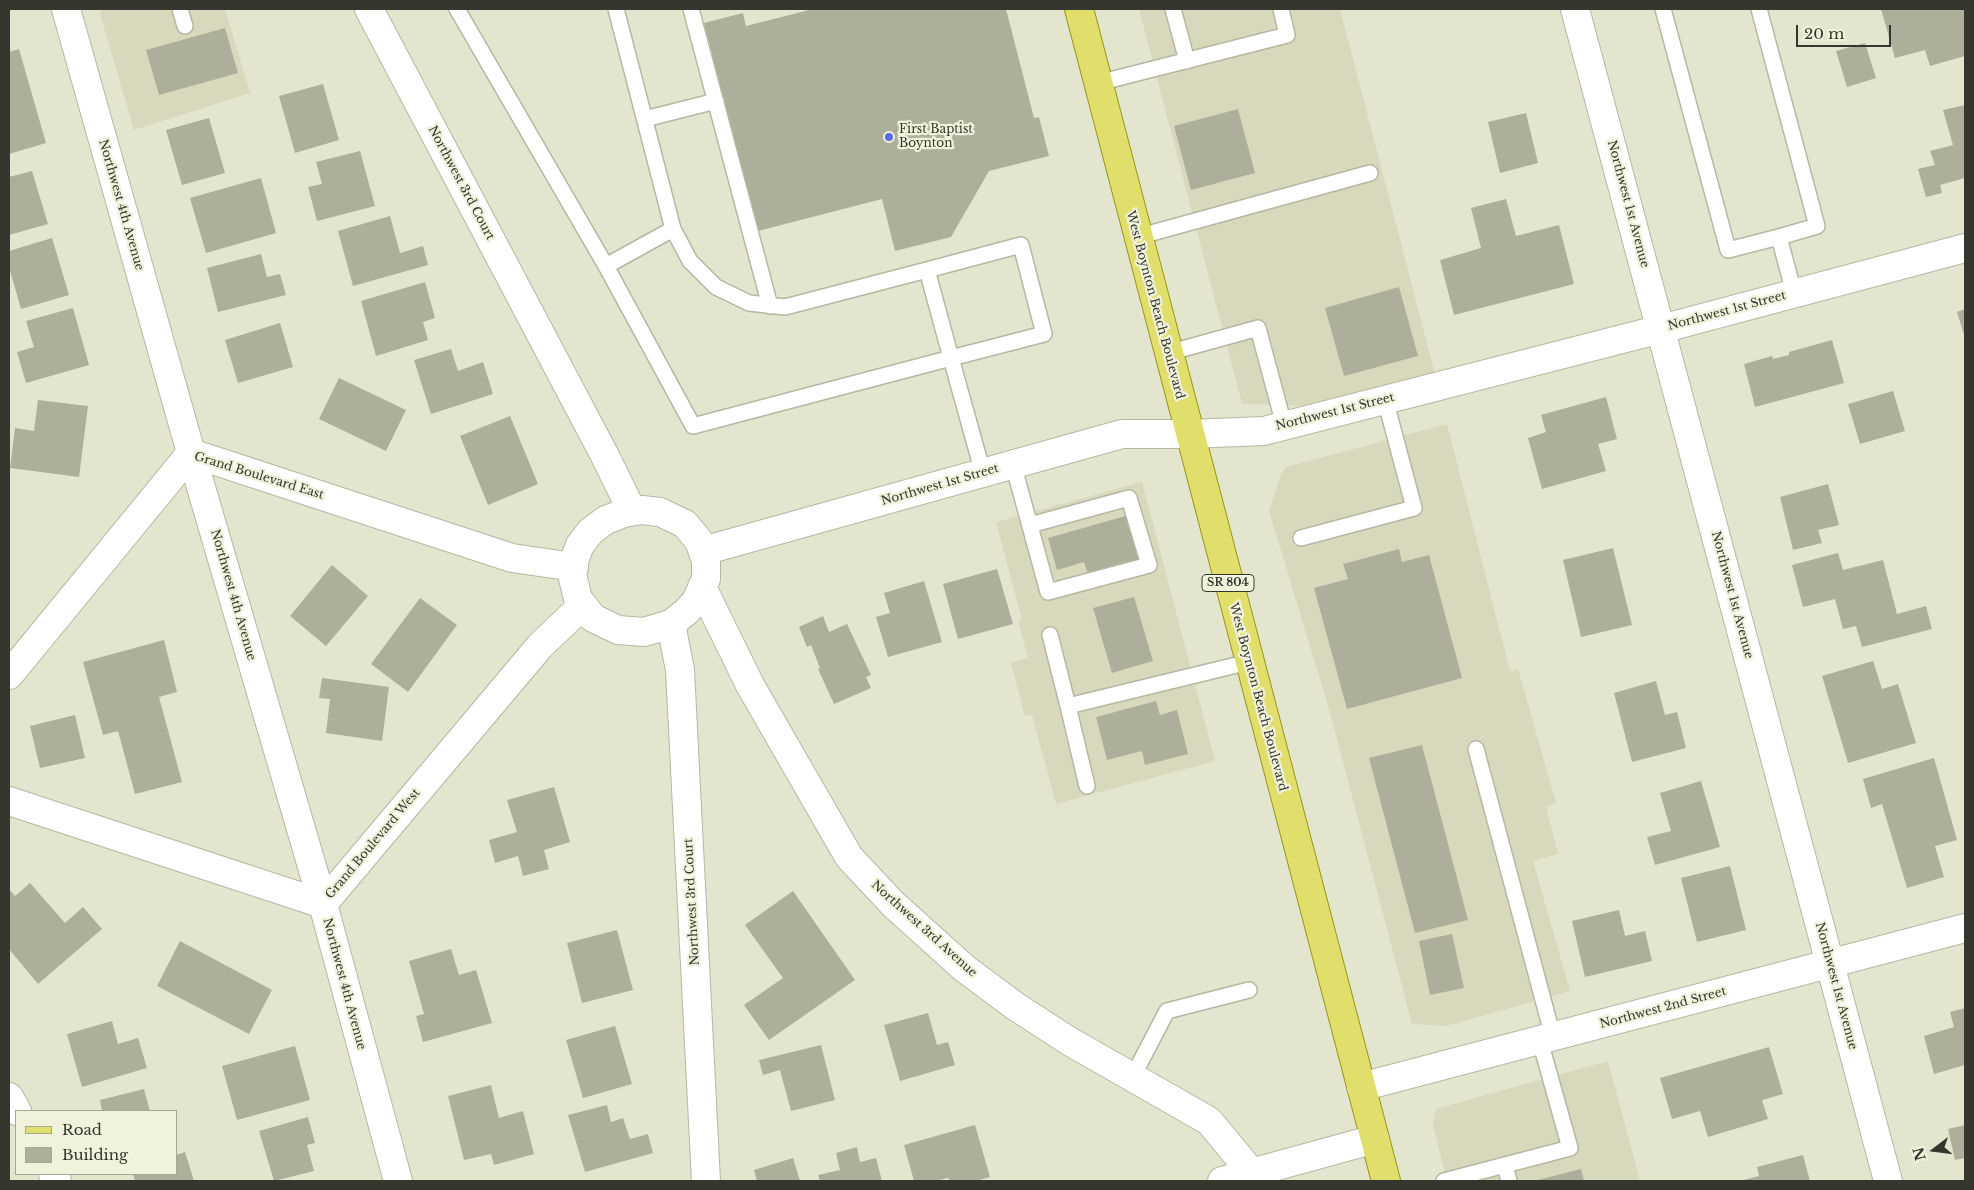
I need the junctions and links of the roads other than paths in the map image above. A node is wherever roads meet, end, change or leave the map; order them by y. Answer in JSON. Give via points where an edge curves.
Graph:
{"nodes":[{"id":1,"x":66,"y":9,"type":"edge"},
{"id":2,"x":180,"y":9,"type":"edge"},
{"id":3,"x":369,"y":9,"type":"edge"},
{"id":4,"x":457,"y":9,"type":"edge"},
{"id":5,"x":616,"y":9,"type":"edge"},
{"id":6,"x":691,"y":9,"type":"edge"},
{"id":7,"x":1079,"y":9,"type":"edge"},
{"id":8,"x":1173,"y":9,"type":"edge"},
{"id":9,"x":1281,"y":9,"type":"edge"},
{"id":10,"x":1575,"y":9,"type":"edge"},
{"id":11,"x":1663,"y":9,"type":"edge"},
{"id":12,"x":1759,"y":9,"type":"edge"},
{"id":13,"x":185,"y":26,"type":"dead end"},
{"id":14,"x":1187,"y":61,"type":"junction"},
{"id":15,"x":1098,"y":83,"type":"junction"},
{"id":16,"x":716,"y":101,"type":"junction"},
{"id":17,"x":644,"y":119,"type":"junction"},
{"id":18,"x":1370,"y":173,"type":"dead end"},
{"id":19,"x":673,"y":229,"type":"junction"},
{"id":20,"x":1137,"y":237,"type":"junction"},
{"id":21,"x":1779,"y":237,"type":"junction"},
{"id":22,"x":1965,"y":248,"type":"edge"},
{"id":23,"x":606,"y":266,"type":"junction"},
{"id":24,"x":927,"y":270,"type":"junction"},
{"id":25,"x":1794,"y":293,"type":"junction"},
{"id":26,"x":770,"y":306,"type":"junction"},
{"id":27,"x":1661,"y":329,"type":"junction"},
{"id":28,"x":1168,"y":353,"type":"junction"},
{"id":29,"x":951,"y":358,"type":"junction"},
{"id":30,"x":1385,"y":399,"type":"junction"},
{"id":31,"x":1284,"y":425,"type":"junction"},
{"id":32,"x":1189,"y":434,"type":"junction"},
{"id":33,"x":191,"y":453,"type":"junction"},
{"id":34,"x":1013,"y":464,"type":"junction"},
{"id":35,"x":983,"y":473,"type":"junction"},
{"id":36,"x":632,"y":512,"type":"junction"},
{"id":37,"x":1030,"y":525,"type":"junction"},
{"id":38,"x":1302,"y":538,"type":"dead end"},
{"id":39,"x":703,"y":551,"type":"junction"},
{"id":40,"x":574,"y":567,"type":"junction"},
{"id":41,"x":702,"y":587,"type":"junction"},
{"id":42,"x":583,"y":605,"type":"junction"},
{"id":43,"x":671,"y":624,"type":"junction"},
{"id":44,"x":1050,"y":635,"type":"dead end"},
{"id":45,"x":1249,"y":662,"type":"junction"},
{"id":46,"x":9,"y":675,"type":"edge"},
{"id":47,"x":1068,"y":706,"type":"junction"},
{"id":48,"x":1476,"y":749,"type":"dead end"},
{"id":49,"x":1087,"y":786,"type":"dead end"},
{"id":50,"x":9,"y":801,"type":"edge"},
{"id":51,"x":323,"y":904,"type":"junction"},
{"id":52,"x":1965,"y":928,"type":"edge"},
{"id":53,"x":1830,"y":964,"type":"junction"},
{"id":54,"x":1249,"y":990,"type":"dead end"},
{"id":55,"x":1547,"y":1039,"type":"junction"},
{"id":56,"x":1133,"y":1076,"type":"junction"},
{"id":57,"x":1361,"y":1087,"type":"junction"},
{"id":58,"x":9,"y":1097,"type":"edge"},
{"id":59,"x":16,"y":1110,"type":"edge"},
{"id":60,"x":1375,"y":1139,"type":"junction"},
{"id":61,"x":1505,"y":1164,"type":"junction"},
{"id":62,"x":1252,"y":1173,"type":"junction"},
{"id":63,"x":398,"y":1181,"type":"edge"},
{"id":64,"x":706,"y":1181,"type":"edge"},
{"id":65,"x":1222,"y":1181,"type":"edge"},
{"id":66,"x":1386,"y":1181,"type":"edge"},
{"id":67,"x":1444,"y":1181,"type":"edge"},
{"id":68,"x":1509,"y":1181,"type":"edge"},
{"id":69,"x":1888,"y":1181,"type":"edge"}],
"edges":[{"from":1,"to":33,"type":"street","name":"Northwest 4th Avenue"},
{"from":2,"to":13,"type":"lane"},
{"from":3,"to":36,"type":"street","name":"Northwest 3rd Court"},
{"from":4,"to":23,"type":"lane"},
{"from":5,"to":17,"type":"lane"},
{"from":6,"to":16,"type":"lane"},
{"from":7,"to":15,"type":"main road","name":"West Boynton Beach Boulevard","number":"SR 804"},
{"from":8,"to":14,"type":"lane"},
{"from":9,"to":14,"type":"lane","via":[[1287,35]]},
{"from":10,"to":27,"type":"street","name":"Northwest 1st Avenue"},
{"from":11,"to":21,"type":"lane","via":[[1728,250]]},
{"from":12,"to":21,"type":"lane","via":[[1818,226]]},
{"from":14,"to":15,"type":"lane"},
{"from":15,"to":20,"type":"main road","name":"West Boynton Beach Boulevard","number":"SR 804"},
{"from":16,"to":17,"type":"lane"},
{"from":16,"to":26,"type":"lane"},
{"from":17,"to":19,"type":"lane"},
{"from":18,"to":20,"type":"lane"},
{"from":19,"to":23,"type":"lane"},
{"from":19,"to":26,"type":"lane","via":[[690,262],[716,287],[749,303]]},
{"from":20,"to":28,"type":"main road","name":"West Boynton Beach Boulevard","number":"SR 804"},
{"from":21,"to":25,"type":"lane"},
{"from":22,"to":25,"type":"street","name":"Northwest 1st Street"},
{"from":23,"to":29,"type":"lane","via":[[693,426]]},
{"from":24,"to":26,"type":"lane","via":[[785,308]]},
{"from":24,"to":29,"type":"lane"},
{"from":24,"to":29,"type":"lane","via":[[1021,245],[1044,334]]},
{"from":25,"to":27,"type":"street","name":"Northwest 1st Street"},
{"from":27,"to":30,"type":"street","name":"Northwest 1st Street"},
{"from":27,"to":53,"type":"street","name":"Northwest 1st Avenue"},
{"from":28,"to":31,"type":"lane","via":[[1258,328]]},
{"from":28,"to":32,"type":"main road","name":"West Boynton Beach Boulevard","number":"SR 804"},
{"from":29,"to":35,"type":"lane"},
{"from":30,"to":31,"type":"street","name":"Northwest 1st Street"},
{"from":30,"to":38,"type":"lane","via":[[1414,508]]},
{"from":31,"to":32,"type":"street","name":"Northwest 1st Street","via":[[1264,430]]},
{"from":32,"to":34,"type":"street","name":"Northwest 1st Street","via":[[1122,434]]},
{"from":32,"to":45,"type":"main road","name":"West Boynton Beach Boulevard","number":"SR 804"},
{"from":33,"to":40,"type":"street","name":"Grand Boulevard East","via":[[512,558]]},
{"from":33,"to":46,"type":"street","name":"Grand Boulevard East"},
{"from":33,"to":51,"type":"street","name":"Northwest 4th Avenue"},
{"from":34,"to":35,"type":"street","name":"Northwest 1st Street"},
{"from":34,"to":37,"type":"lane"},
{"from":35,"to":39,"type":"street","name":"Northwest 1st Street"},
{"from":36,"to":39,"type":"street","via":[[660,512],[677,519],[699,540]]},
{"from":36,"to":40,"type":"street","via":[[606,520],[591,531],[580,545]]},
{"from":37,"to":37,"type":"lane","via":[[1129,498],[1149,565],[1048,592]]},
{"from":39,"to":41,"type":"street","via":[[706,579]]},
{"from":40,"to":42,"type":"street","via":[[572,574]]},
{"from":41,"to":43,"type":"street","via":[[688,611]]},
{"from":41,"to":56,"type":"street","name":"Northwest 3rd Avenue","via":[[750,684],[849,857],[893,904],[964,968],[1069,1041]]},
{"from":42,"to":43,"type":"street","via":[[593,618],[618,630],[644,632]]},
{"from":42,"to":51,"type":"street","name":"Grand Boulevard West","via":[[540,646]]},
{"from":43,"to":64,"type":"street","name":"Northwest 3rd Court","via":[[680,670]]},
{"from":44,"to":47,"type":"lane"},
{"from":45,"to":47,"type":"lane"},
{"from":45,"to":57,"type":"main road","name":"West Boynton Beach Boulevard","number":"SR 804"},
{"from":47,"to":49,"type":"lane"},
{"from":48,"to":55,"type":"lane"},
{"from":50,"to":51,"type":"street","name":"Grand Boulevard West"},
{"from":51,"to":63,"type":"street","name":"Northwest 4th Avenue"},
{"from":52,"to":53,"type":"street","name":"Northwest 2nd Street"},
{"from":53,"to":55,"type":"street","name":"Northwest 2nd Street"},
{"from":53,"to":69,"type":"street","name":"Northwest 1st Avenue"},
{"from":54,"to":56,"type":"lane","via":[[1167,1011]]},
{"from":55,"to":57,"type":"street","name":"Northwest 2nd Street"},
{"from":55,"to":61,"type":"lane","via":[[1570,1148]]},
{"from":56,"to":62,"type":"street","name":"Northwest 3rd Avenue","via":[[1209,1121]]},
{"from":57,"to":60,"type":"main road","name":"West Boynton Beach Boulevard","number":"SR 804"},
{"from":58,"to":59,"type":"street"},
{"from":60,"to":62,"type":"street"},
{"from":60,"to":66,"type":"main road","name":"West Boynton Beach Boulevard","number":"SR 804"},
{"from":61,"to":67,"type":"lane"},
{"from":61,"to":68,"type":"lane"},
{"from":62,"to":65,"type":"street"}]}
